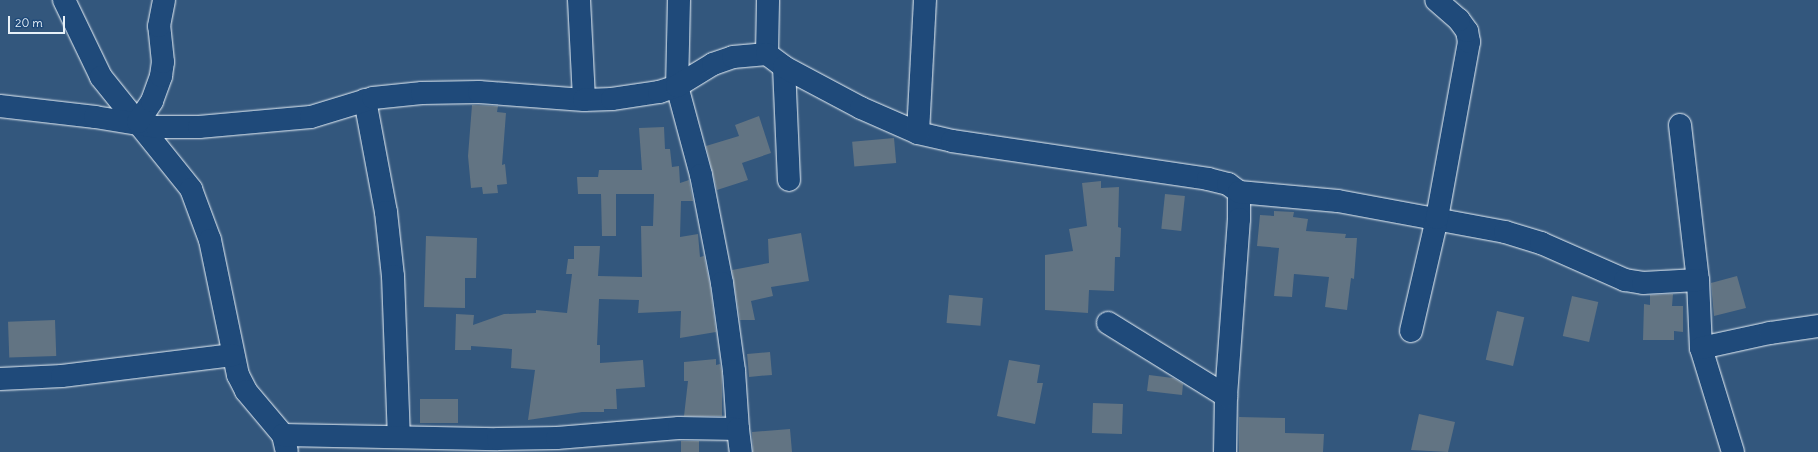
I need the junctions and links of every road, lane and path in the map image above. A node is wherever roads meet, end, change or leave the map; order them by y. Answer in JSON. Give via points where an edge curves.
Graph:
{"nodes":[{"id":1,"x":64,"y":0,"type":"edge"},
{"id":2,"x":164,"y":0,"type":"edge"},
{"id":3,"x":579,"y":0,"type":"edge"},
{"id":4,"x":679,"y":0,"type":"edge"},
{"id":5,"x":768,"y":0,"type":"edge"},
{"id":6,"x":925,"y":0,"type":"edge"},
{"id":7,"x":1436,"y":0,"type":"edge"},
{"id":8,"x":776,"y":60,"type":"junction"},
{"id":9,"x":677,"y":86,"type":"junction"},
{"id":10,"x":365,"y":100,"type":"junction"},
{"id":11,"x":584,"y":100,"type":"junction"},
{"id":12,"x":0,"y":106,"type":"edge"},
{"id":13,"x":140,"y":124,"type":"junction"},
{"id":14,"x":1680,"y":125,"type":"dead end"},
{"id":15,"x":918,"y":133,"type":"junction"},
{"id":16,"x":789,"y":180,"type":"dead end"},
{"id":17,"x":1238,"y":192,"type":"junction"},
{"id":18,"x":1437,"y":218,"type":"junction"},
{"id":19,"x":1698,"y":280,"type":"junction"},
{"id":20,"x":1108,"y":323,"type":"dead end"},
{"id":21,"x":1818,"y":326,"type":"edge"},
{"id":22,"x":1411,"y":331,"type":"dead end"},
{"id":23,"x":1701,"y":348,"type":"junction"},
{"id":24,"x":233,"y":355,"type":"junction"},
{"id":25,"x":0,"y":379,"type":"edge"},
{"id":26,"x":1226,"y":396,"type":"junction"},
{"id":27,"x":738,"y":429,"type":"junction"},
{"id":28,"x":399,"y":437,"type":"junction"},
{"id":29,"x":285,"y":443,"type":"edge"},
{"id":30,"x":557,"y":445,"type":"edge"},
{"id":31,"x":741,"y":452,"type":"edge"},
{"id":32,"x":1225,"y":452,"type":"edge"},
{"id":33,"x":1733,"y":452,"type":"edge"}],
"edges":[{"from":1,"to":13,"type":"street","via":[[102,77],[116,98]]},
{"from":2,"to":13,"type":"street","via":[[159,26],[163,62],[161,76]]},
{"from":3,"to":11,"type":"street"},
{"from":4,"to":9,"type":"street"},
{"from":5,"to":8,"type":"street"},
{"from":6,"to":15,"type":"street"},
{"from":7,"to":18,"type":"street","via":[[1459,20],[1469,42]]},
{"from":8,"to":9,"type":"street","via":[[747,54],[713,64]]},
{"from":8,"to":15,"type":"street","via":[[860,108]]},
{"from":8,"to":16,"type":"street"},
{"from":9,"to":11,"type":"street","via":[[639,97]]},
{"from":9,"to":27,"type":"street","via":[[701,176],[722,283],[733,364]]},
{"from":10,"to":11,"type":"street","via":[[393,95],[451,92]]},
{"from":10,"to":13,"type":"street","via":[[325,115],[280,121],[199,127]]},
{"from":10,"to":28,"type":"street","via":[[386,212],[393,276]]},
{"from":12,"to":13,"type":"street"},
{"from":13,"to":24,"type":"street","via":[[191,189],[200,210],[210,240]]},
{"from":14,"to":19,"type":"street"},
{"from":15,"to":17,"type":"street","via":[[952,141],[1208,179],[1228,184]]},
{"from":17,"to":18,"type":"street","via":[[1338,201]]},
{"from":17,"to":26,"type":"street","via":[[1240,219]]},
{"from":18,"to":19,"type":"street","via":[[1541,243],[1625,280],[1643,283]]},
{"from":18,"to":22,"type":"street"},
{"from":19,"to":23,"type":"street"},
{"from":20,"to":26,"type":"street"},
{"from":21,"to":23,"type":"street"},
{"from":23,"to":33,"type":"street"},
{"from":24,"to":25,"type":"street","via":[[62,376]]},
{"from":24,"to":29,"type":"street","via":[[246,391]]},
{"from":26,"to":32,"type":"street"},
{"from":27,"to":30,"type":"street","via":[[679,428]]},
{"from":27,"to":31,"type":"street"},
{"from":28,"to":29,"type":"street"},
{"from":28,"to":30,"type":"street"}]}
